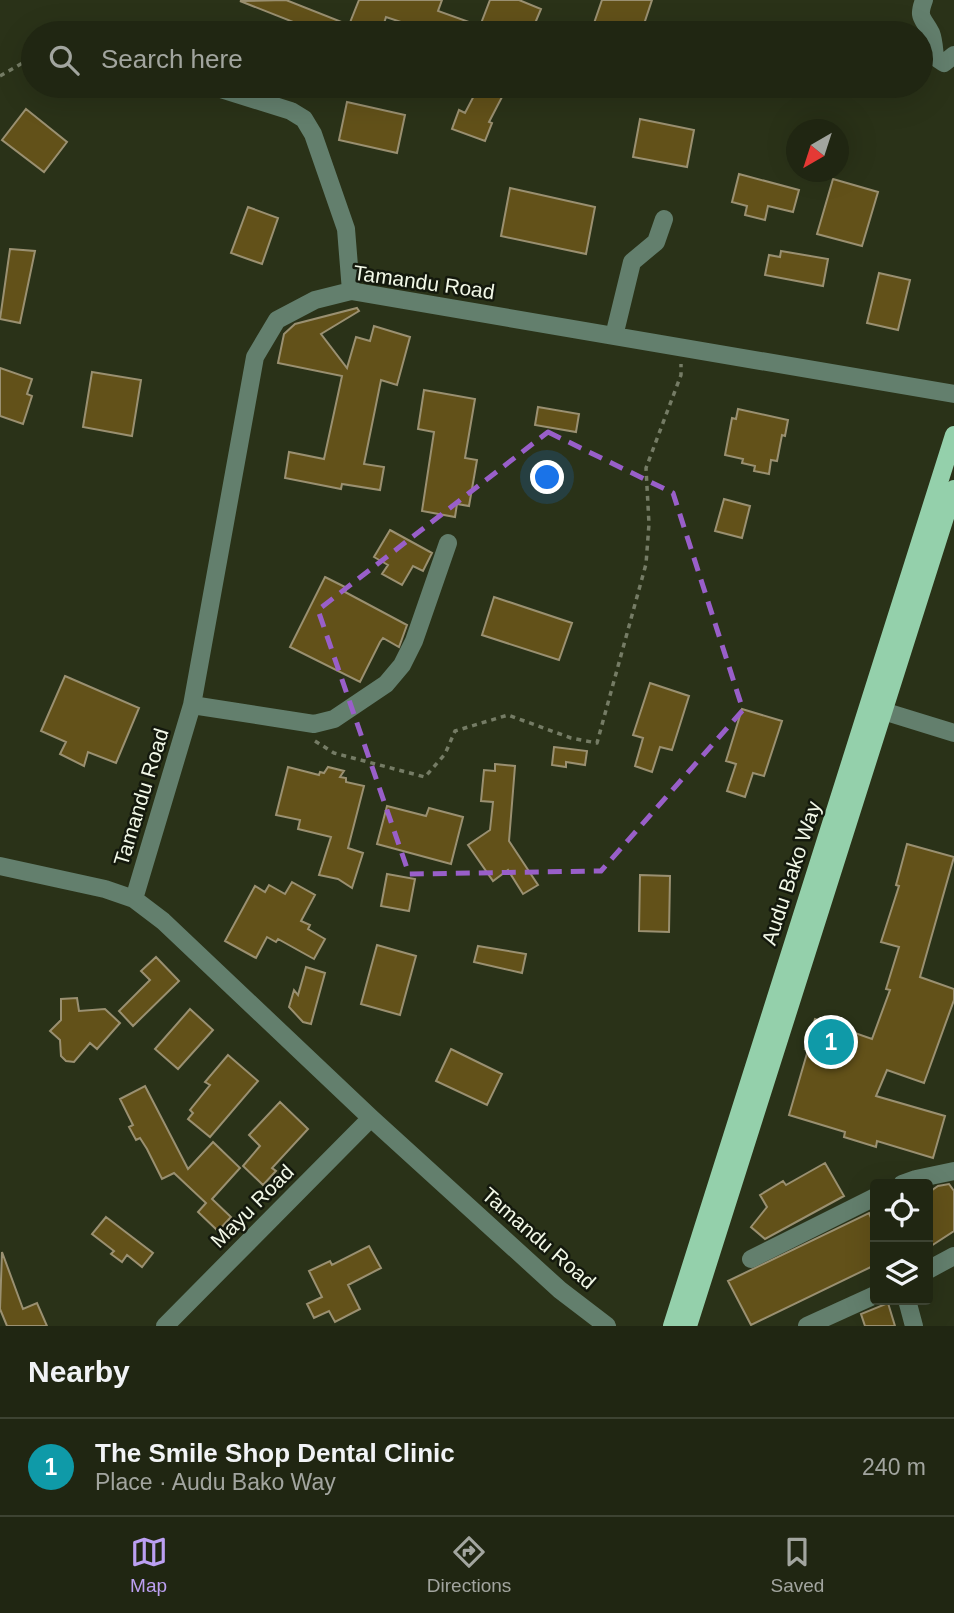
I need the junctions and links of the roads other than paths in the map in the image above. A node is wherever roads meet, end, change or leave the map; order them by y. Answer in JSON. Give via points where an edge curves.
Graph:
{"nodes":[{"id":1,"x":924,"y":0,"type":"edge"},
{"id":2,"x":923,"y":21,"type":"edge"},
{"id":3,"x":933,"y":39,"type":"edge"},
{"id":4,"x":954,"y":55,"type":"edge"},
{"id":5,"x":249,"y":98,"type":"edge"},
{"id":6,"x":664,"y":219,"type":"dead end"},
{"id":7,"x":351,"y":291,"type":"junction"},
{"id":8,"x":614,"y":336,"type":"junction"},
{"id":9,"x":954,"y":394,"type":"edge"},
{"id":10,"x":954,"y":435,"type":"edge"},
{"id":11,"x":954,"y":489,"type":"edge"},
{"id":12,"x":448,"y":543,"type":"dead end"},
{"id":13,"x":192,"y":705,"type":"junction"},
{"id":14,"x":883,"y":711,"type":"junction"},
{"id":15,"x":954,"y":733,"type":"edge"},
{"id":16,"x":0,"y":866,"type":"edge"},
{"id":17,"x":134,"y":899,"type":"junction"},
{"id":18,"x":371,"y":1118,"type":"junction"},
{"id":19,"x":954,"y":1171,"type":"edge"},
{"id":20,"x":916,"y":1179,"type":"edge"},
{"id":21,"x":870,"y":1200,"type":"edge"},
{"id":22,"x":954,"y":1256,"type":"edge"},
{"id":23,"x":751,"y":1259,"type":"dead end"},
{"id":24,"x":933,"y":1267,"type":"edge"},
{"id":25,"x":870,"y":1297,"type":"edge"},
{"id":26,"x":908,"y":1305,"type":"edge"},
{"id":27,"x":165,"y":1326,"type":"edge"},
{"id":28,"x":607,"y":1326,"type":"edge"},
{"id":29,"x":672,"y":1326,"type":"edge"},
{"id":30,"x":688,"y":1326,"type":"edge"},
{"id":31,"x":807,"y":1326,"type":"edge"},
{"id":32,"x":914,"y":1326,"type":"edge"}],
"edges":[{"from":1,"to":2,"type":"street"},
{"from":3,"to":4,"type":"street","via":[[935,57],[944,63]]},
{"from":5,"to":7,"type":"street","via":[[291,111],[304,119],[313,134],[346,229]]},
{"from":6,"to":8,"type":"street","via":[[656,242],[632,262]]},
{"from":7,"to":8,"type":"street","name":"Tamandu Road"},
{"from":7,"to":13,"type":"street","name":"Tamandu Road","via":[[315,300],[276,320],[255,358]]},
{"from":8,"to":9,"type":"street","name":"Tamandu Road"},
{"from":10,"to":29,"type":"main road","name":"Audu Bako Way"},
{"from":11,"to":14,"type":"main road","name":"Audu Bako Way"},
{"from":12,"to":13,"type":"street","via":[[402,665],[386,684],[334,719],[314,724]]},
{"from":13,"to":17,"type":"street","name":"Tamandu Road"},
{"from":14,"to":15,"type":"street"},
{"from":14,"to":30,"type":"main road","name":"Audu Bako Way"},
{"from":16,"to":17,"type":"street","name":"Tamandu Road"},
{"from":17,"to":18,"type":"street","name":"Tamandu Road","via":[[163,921]]},
{"from":18,"to":27,"type":"street","name":"Mayu Road"},
{"from":18,"to":28,"type":"street","name":"Tamandu Road"},
{"from":19,"to":20,"type":"street"},
{"from":21,"to":23,"type":"street"},
{"from":22,"to":24,"type":"street"},
{"from":25,"to":31,"type":"street"},
{"from":26,"to":32,"type":"street"}]}
